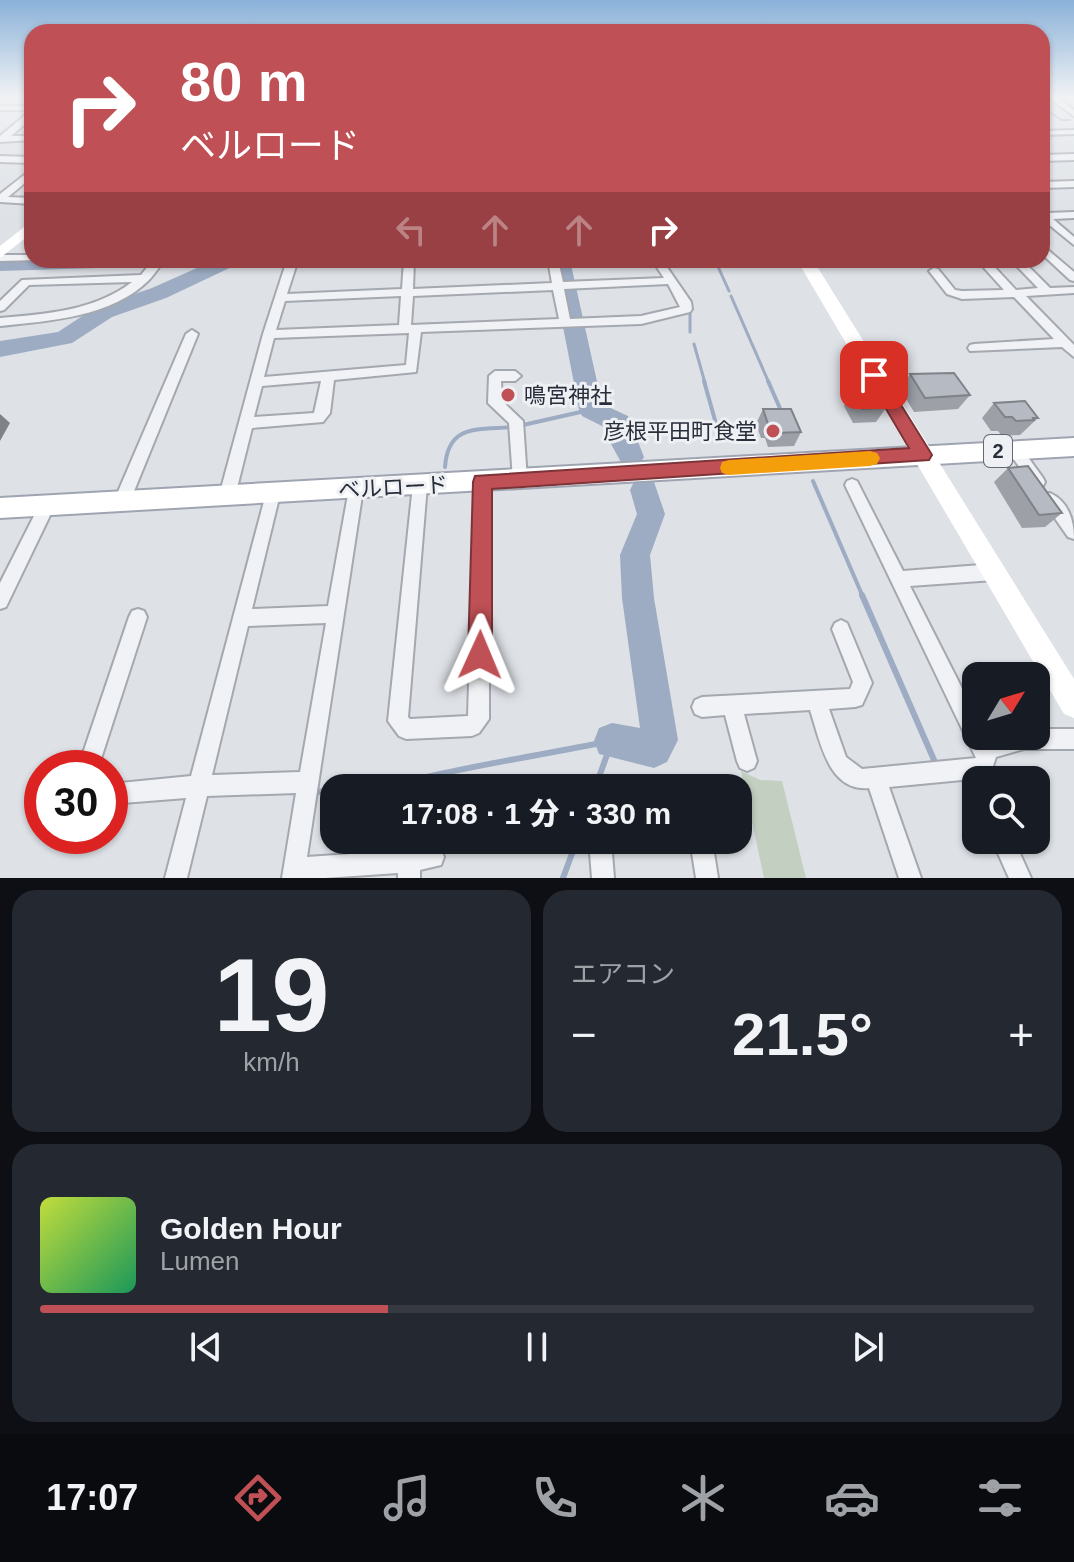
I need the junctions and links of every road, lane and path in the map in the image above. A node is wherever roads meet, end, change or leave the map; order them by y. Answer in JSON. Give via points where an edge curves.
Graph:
{"nodes":[{"id":1,"x":24,"y":138,"type":"edge"},
{"id":2,"x":1,"y":139,"type":"edge"},
{"id":3,"x":1074,"y":157,"type":"edge"},
{"id":4,"x":1050,"y":158,"type":"edge"},
{"id":5,"x":0,"y":159,"type":"edge"},
{"id":6,"x":24,"y":160,"type":"edge"},
{"id":7,"x":24,"y":179,"type":"edge"},
{"id":8,"x":1074,"y":184,"type":"edge"},
{"id":9,"x":1050,"y":185,"type":"edge"},
{"id":10,"x":0,"y":187,"type":"edge"},
{"id":11,"x":13,"y":188,"type":"junction"},
{"id":12,"x":0,"y":199,"type":"edge"},
{"id":13,"x":24,"y":200,"type":"edge"},
{"id":14,"x":1050,"y":215,"type":"edge"},
{"id":15,"x":1074,"y":215,"type":"edge"},
{"id":16,"x":1050,"y":221,"type":"edge"},
{"id":17,"x":24,"y":233,"type":"edge"},
{"id":18,"x":1074,"y":242,"type":"edge"},
{"id":19,"x":0,"y":256,"type":"edge"},
{"id":20,"x":1050,"y":256,"type":"edge"},
{"id":21,"x":24,"y":258,"type":"edge"},
{"id":22,"x":153,"y":268,"type":"edge"},
{"id":23,"x":290,"y":268,"type":"edge"},
{"id":24,"x":410,"y":268,"type":"edge"},
{"id":25,"x":555,"y":268,"type":"edge"},
{"id":26,"x":662,"y":268,"type":"edge"},
{"id":27,"x":810,"y":268,"type":"edge"},
{"id":28,"x":990,"y":268,"type":"edge"},
{"id":29,"x":1024,"y":268,"type":"edge"},
{"id":30,"x":934,"y":271,"type":"dead end"},
{"id":31,"x":147,"y":278,"type":"junction"},
{"id":32,"x":1074,"y":278,"type":"edge"},
{"id":33,"x":671,"y":281,"type":"junction"},
{"id":34,"x":558,"y":286,"type":"junction"},
{"id":35,"x":1074,"y":290,"type":"edge"},
{"id":36,"x":1047,"y":291,"type":"junction"},
{"id":37,"x":408,"y":293,"type":"junction"},
{"id":38,"x":1015,"y":293,"type":"junction"},
{"id":39,"x":281,"y":298,"type":"junction"},
{"id":40,"x":0,"y":307,"type":"edge"},
{"id":41,"x":565,"y":321,"type":"junction"},
{"id":42,"x":0,"y":322,"type":"edge"},
{"id":43,"x":410,"y":328,"type":"junction"},
{"id":44,"x":192,"y":334,"type":"dead end"},
{"id":45,"x":269,"y":334,"type":"junction"},
{"id":46,"x":974,"y":348,"type":"dead end"},
{"id":47,"x":1070,"y":348,"type":"edge"},
{"id":48,"x":515,"y":376,"type":"dead end"},
{"id":49,"x":328,"y":378,"type":"junction"},
{"id":50,"x":256,"y":382,"type":"junction"},
{"id":51,"x":246,"y":423,"type":"junction"},
{"id":52,"x":1074,"y":447,"type":"edge"},
{"id":53,"x":1015,"y":450,"type":"junction"},
{"id":54,"x":923,"y":455,"type":"junction"},
{"id":55,"x":520,"y":480,"type":"junction"},
{"id":56,"x":482,"y":482,"type":"junction"},
{"id":57,"x":420,"y":485,"type":"junction"},
{"id":58,"x":852,"y":485,"type":"dead end"},
{"id":59,"x":356,"y":489,"type":"junction"},
{"id":60,"x":272,"y":494,"type":"junction"},
{"id":61,"x":227,"y":496,"type":"junction"},
{"id":62,"x":122,"y":501,"type":"junction"},
{"id":63,"x":47,"y":505,"type":"junction"},
{"id":64,"x":0,"y":508,"type":"edge"},
{"id":65,"x":1074,"y":532,"type":"edge"},
{"id":66,"x":994,"y":572,"type":"junction"},
{"id":67,"x":898,"y":579,"type":"junction"},
{"id":68,"x":0,"y":601,"type":"edge"},
{"id":69,"x":336,"y":614,"type":"junction"},
{"id":70,"x":138,"y":617,"type":"dead end"},
{"id":71,"x":242,"y":618,"type":"junction"},
{"id":72,"x":841,"y":629,"type":"dead end"},
{"id":73,"x":817,"y":701,"type":"junction"},
{"id":74,"x":1074,"y":704,"type":"edge"},
{"id":75,"x":732,"y":705,"type":"junction"},
{"id":76,"x":702,"y":707,"type":"dead end"},
{"id":77,"x":1074,"y":739,"type":"edge"},
{"id":78,"x":94,"y":750,"type":"edge"},
{"id":79,"x":747,"y":761,"type":"dead end"},
{"id":80,"x":978,"y":766,"type":"edge"},
{"id":81,"x":980,"y":766,"type":"edge"},
{"id":82,"x":962,"y":769,"type":"edge"},
{"id":83,"x":876,"y":779,"type":"junction"},
{"id":84,"x":308,"y":782,"type":"junction"},
{"id":85,"x":200,"y":786,"type":"junction"},
{"id":86,"x":128,"y":792,"type":"edge"},
{"id":87,"x":601,"y":854,"type":"edge"},
{"id":88,"x":703,"y":854,"type":"edge"},
{"id":89,"x":1009,"y":854,"type":"edge"},
{"id":90,"x":433,"y":857,"type":"dead end"},
{"id":91,"x":408,"y":870,"type":"edge"},
{"id":92,"x":294,"y":874,"type":"edge"},
{"id":93,"x":176,"y":878,"type":"edge"},
{"id":94,"x":603,"y":878,"type":"edge"},
{"id":95,"x":707,"y":878,"type":"edge"},
{"id":96,"x":910,"y":878,"type":"edge"},
{"id":97,"x":1020,"y":878,"type":"edge"}],
"edges":[{"from":1,"to":2,"type":"street"},
{"from":3,"to":4,"type":"street"},
{"from":5,"to":6,"type":"street"},
{"from":7,"to":11,"type":"street"},
{"from":8,"to":9,"type":"street"},
{"from":10,"to":11,"type":"street"},
{"from":11,"to":12,"type":"street"},
{"from":12,"to":13,"type":"street"},
{"from":14,"to":15,"type":"street"},
{"from":16,"to":18,"type":"street"},
{"from":17,"to":19,"type":"main road"},
{"from":19,"to":21,"type":"street"},
{"from":20,"to":32,"type":"street"},
{"from":22,"to":31,"type":"street"},
{"from":23,"to":39,"type":"street"},
{"from":24,"to":37,"type":"street"},
{"from":25,"to":34,"type":"street"},
{"from":26,"to":33,"type":"street"},
{"from":27,"to":54,"type":"main road"},
{"from":28,"to":38,"type":"street"},
{"from":29,"to":36,"type":"street"},
{"from":30,"to":38,"type":"street","via":[[951,292],[962,295]]},
{"from":31,"to":40,"type":"street","via":[[26,282]]},
{"from":31,"to":42,"type":"street","via":[[98,308]]},
{"from":33,"to":34,"type":"street"},
{"from":33,"to":41,"type":"street","via":[[686,309],[641,320]]},
{"from":34,"to":37,"type":"street"},
{"from":34,"to":41,"type":"street"},
{"from":35,"to":36,"type":"street"},
{"from":36,"to":38,"type":"street"},
{"from":37,"to":39,"type":"street"},
{"from":37,"to":43,"type":"street"},
{"from":38,"to":47,"type":"street"},
{"from":39,"to":45,"type":"street"},
{"from":41,"to":43,"type":"street"},
{"from":43,"to":45,"type":"street"},
{"from":43,"to":49,"type":"street","via":[[412,369]]},
{"from":44,"to":62,"type":"street"},
{"from":45,"to":50,"type":"street"},
{"from":46,"to":47,"type":"street"},
{"from":48,"to":55,"type":"street","via":[[495,376],[495,403],[516,421]]},
{"from":49,"to":50,"type":"street"},
{"from":49,"to":51,"type":"street","via":[[318,418]]},
{"from":50,"to":51,"type":"street"},
{"from":51,"to":61,"type":"street"},
{"from":52,"to":53,"type":"main road","name":"ベルロード","number":"2"},
{"from":53,"to":54,"type":"main road","name":"ベルロード","number":"2"},
{"from":53,"to":65,"type":"street"},
{"from":54,"to":55,"type":"main road","name":"ベルロード","number":"2"},
{"from":54,"to":66,"type":"main road"},
{"from":55,"to":56,"type":"main road","name":"ベルロード","number":"2"},
{"from":56,"to":57,"type":"main road","name":"ベルロード","number":"2"},
{"from":56,"to":57,"type":"street","via":[[479,719],[472,726],[406,729],[398,721]]},
{"from":57,"to":59,"type":"main road","name":"ベルロード","number":"2"},
{"from":58,"to":67,"type":"street"},
{"from":59,"to":60,"type":"main road","name":"ベルロード","number":"2"},
{"from":59,"to":69,"type":"street"},
{"from":60,"to":61,"type":"main road","name":"ベルロード","number":"2"},
{"from":60,"to":71,"type":"street"},
{"from":61,"to":62,"type":"main road","name":"ベルロード","number":"2"},
{"from":62,"to":63,"type":"main road","name":"ベルロード","number":"2"},
{"from":63,"to":64,"type":"main road","name":"ベルロード","number":"2"},
{"from":63,"to":68,"type":"street"},
{"from":66,"to":67,"type":"street"},
{"from":66,"to":74,"type":"main road"},
{"from":67,"to":80,"type":"street"},
{"from":69,"to":71,"type":"street"},
{"from":69,"to":84,"type":"street"},
{"from":70,"to":78,"type":"street"},
{"from":71,"to":85,"type":"street"},
{"from":72,"to":73,"type":"street","via":[[863,683],[855,698]]},
{"from":73,"to":75,"type":"street"},
{"from":73,"to":83,"type":"street","via":[[838,764],[860,779]]},
{"from":75,"to":76,"type":"street"},
{"from":75,"to":79,"type":"street"},
{"from":77,"to":81,"type":"street","via":[[1024,739]]},
{"from":82,"to":83,"type":"street"},
{"from":83,"to":96,"type":"street"},
{"from":84,"to":85,"type":"street"},
{"from":84,"to":92,"type":"street"},
{"from":85,"to":86,"type":"street"},
{"from":85,"to":93,"type":"street"},
{"from":87,"to":94,"type":"street"},
{"from":88,"to":95,"type":"street"},
{"from":89,"to":97,"type":"street"},
{"from":90,"to":91,"type":"street"},
{"from":91,"to":92,"type":"street"}]}
